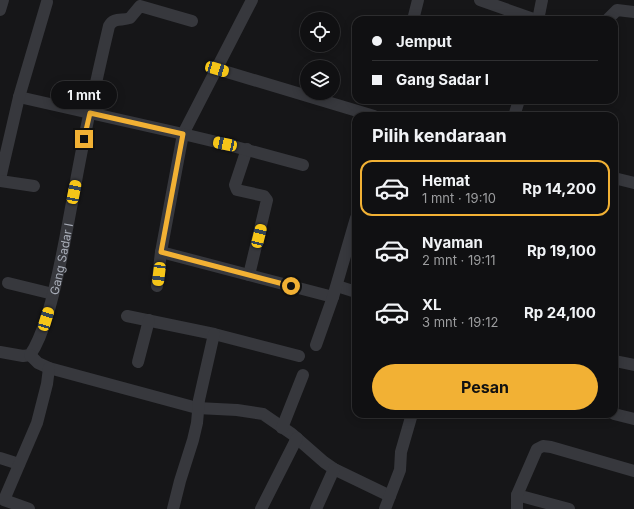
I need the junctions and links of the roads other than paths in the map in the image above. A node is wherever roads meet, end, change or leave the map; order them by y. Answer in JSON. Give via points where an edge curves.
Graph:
{"nodes":[{"id":1,"x":3,"y":0,"type":"edge"},
{"id":2,"x":252,"y":0,"type":"edge"},
{"id":3,"x":418,"y":0,"type":"edge"},
{"id":4,"x":480,"y":0,"type":"edge"},
{"id":5,"x":542,"y":0,"type":"edge"},
{"id":6,"x":47,"y":2,"type":"dead end"},
{"id":7,"x":0,"y":10,"type":"edge"},
{"id":8,"x":628,"y":11,"type":"edge"},
{"id":9,"x":414,"y":16,"type":"edge"},
{"id":10,"x":526,"y":16,"type":"edge"},
{"id":11,"x":538,"y":16,"type":"edge"},
{"id":12,"x":610,"y":16,"type":"edge"},
{"id":13,"x":192,"y":21,"type":"dead end"},
{"id":14,"x":217,"y":69,"type":"junction"},
{"id":15,"x":19,"y":97,"type":"junction"},
{"id":16,"x":362,"y":112,"type":"edge"},
{"id":17,"x":90,"y":113,"type":"junction"},
{"id":18,"x":183,"y":134,"type":"junction"},
{"id":19,"x":246,"y":149,"type":"junction"},
{"id":20,"x":303,"y":165,"type":"dead end"},
{"id":21,"x":618,"y":179,"type":"edge"},
{"id":22,"x":0,"y":180,"type":"edge"},
{"id":23,"x":634,"y":182,"type":"edge"},
{"id":24,"x":34,"y":186,"type":"dead end"},
{"id":25,"x":352,"y":232,"type":"edge"},
{"id":26,"x":161,"y":252,"type":"junction"},
{"id":27,"x":249,"y":275,"type":"junction"},
{"id":28,"x":8,"y":283,"type":"dead end"},
{"id":29,"x":157,"y":286,"type":"dead end"},
{"id":30,"x":335,"y":291,"type":"junction"},
{"id":31,"x":352,"y":292,"type":"edge"},
{"id":32,"x":54,"y":294,"type":"junction"},
{"id":33,"x":127,"y":316,"type":"dead end"},
{"id":34,"x":149,"y":320,"type":"junction"},
{"id":35,"x":214,"y":334,"type":"junction"},
{"id":36,"x":316,"y":345,"type":"dead end"},
{"id":37,"x":0,"y":352,"type":"edge"},
{"id":38,"x":30,"y":355,"type":"junction"},
{"id":39,"x":299,"y":356,"type":"dead end"},
{"id":40,"x":138,"y":362,"type":"dead end"},
{"id":41,"x":618,"y":362,"type":"edge"},
{"id":42,"x":634,"y":365,"type":"edge"},
{"id":43,"x":49,"y":368,"type":"junction"},
{"id":44,"x":303,"y":375,"type":"dead end"},
{"id":45,"x":197,"y":408,"type":"junction"},
{"id":46,"x":618,"y":415,"type":"edge"},
{"id":47,"x":410,"y":418,"type":"edge"},
{"id":48,"x":634,"y":419,"type":"edge"},
{"id":49,"x":282,"y":428,"type":"junction"},
{"id":50,"x":296,"y":438,"type":"junction"},
{"id":51,"x":0,"y":458,"type":"edge"},
{"id":52,"x":19,"y":464,"type":"junction"},
{"id":53,"x":334,"y":469,"type":"junction"},
{"id":54,"x":634,"y":471,"type":"edge"},
{"id":55,"x":517,"y":495,"type":"junction"},
{"id":56,"x":390,"y":496,"type":"junction"},
{"id":57,"x":2,"y":500,"type":"edge"},
{"id":58,"x":29,"y":509,"type":"edge"},
{"id":59,"x":174,"y":509,"type":"edge"},
{"id":60,"x":261,"y":509,"type":"edge"},
{"id":61,"x":316,"y":509,"type":"edge"},
{"id":62,"x":385,"y":509,"type":"edge"},
{"id":63,"x":517,"y":509,"type":"edge"},
{"id":64,"x":569,"y":509,"type":"edge"}],
"edges":[{"from":1,"to":7,"type":"street"},
{"from":2,"to":14,"type":"street"},
{"from":3,"to":9,"type":"street"},
{"from":4,"to":10,"type":"street"},
{"from":5,"to":11,"type":"street"},
{"from":6,"to":15,"type":"street"},
{"from":8,"to":12,"type":"street","via":[[614,12]]},
{"from":13,"to":17,"type":"street","name":"Gang Sadar I","via":[[140,6],[130,18],[111,22]]},
{"from":14,"to":16,"type":"street"},
{"from":14,"to":18,"type":"street"},
{"from":15,"to":17,"type":"street"},
{"from":15,"to":22,"type":"street"},
{"from":17,"to":18,"type":"street"},
{"from":17,"to":32,"type":"street","name":"Gang Sadar I"},
{"from":18,"to":19,"type":"street"},
{"from":18,"to":26,"type":"street"},
{"from":19,"to":20,"type":"street"},
{"from":19,"to":27,"type":"street","via":[[235,188],[264,196],[267,200]]},
{"from":21,"to":23,"type":"street"},
{"from":22,"to":24,"type":"street"},
{"from":25,"to":30,"type":"street"},
{"from":26,"to":27,"type":"street"},
{"from":26,"to":29,"type":"street"},
{"from":27,"to":30,"type":"street"},
{"from":28,"to":32,"type":"street"},
{"from":30,"to":31,"type":"street"},
{"from":30,"to":36,"type":"street"},
{"from":32,"to":38,"type":"street","name":"Gang Sadar I","via":[[42,332]]},
{"from":33,"to":34,"type":"street"},
{"from":34,"to":35,"type":"street"},
{"from":34,"to":40,"type":"street"},
{"from":35,"to":39,"type":"street"},
{"from":35,"to":45,"type":"street"},
{"from":37,"to":38,"type":"street"},
{"from":38,"to":43,"type":"street","via":[[38,363]]},
{"from":41,"to":42,"type":"street"},
{"from":43,"to":45,"type":"street"},
{"from":43,"to":52,"type":"street","via":[[37,423]]},
{"from":44,"to":49,"type":"street"},
{"from":45,"to":49,"type":"street","via":[[263,414]]},
{"from":45,"to":59,"type":"street","via":[[197,423]]},
{"from":46,"to":48,"type":"street"},
{"from":47,"to":56,"type":"street","via":[[401,452],[400,470]]},
{"from":49,"to":50,"type":"street"},
{"from":50,"to":53,"type":"street"},
{"from":50,"to":60,"type":"street"},
{"from":51,"to":52,"type":"street"},
{"from":52,"to":57,"type":"street"},
{"from":53,"to":56,"type":"street"},
{"from":53,"to":61,"type":"street"},
{"from":54,"to":55,"type":"street","via":[[543,446],[538,450]]},
{"from":55,"to":63,"type":"street"},
{"from":55,"to":64,"type":"street"},
{"from":56,"to":62,"type":"street"},
{"from":57,"to":58,"type":"street"}]}
